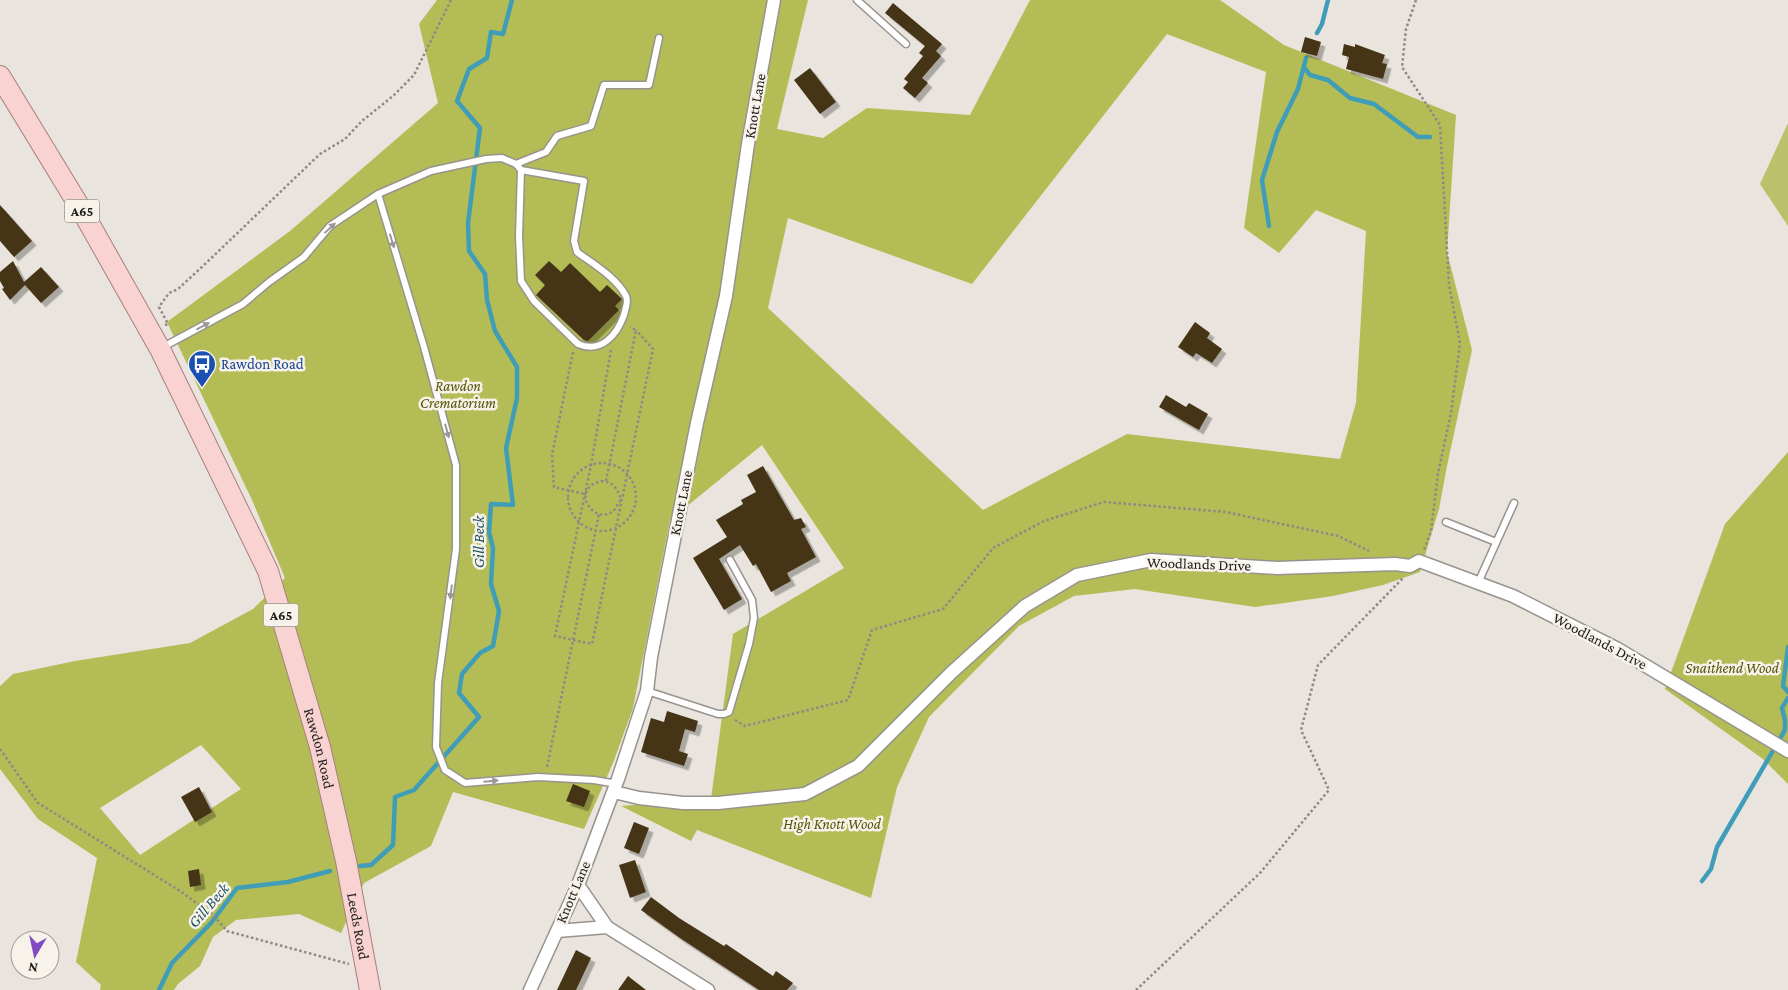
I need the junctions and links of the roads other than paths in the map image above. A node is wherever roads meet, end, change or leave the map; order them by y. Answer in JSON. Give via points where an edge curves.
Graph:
{"nodes":[{"id":1,"x":774,"y":0,"type":"edge"},
{"id":2,"x":857,"y":0,"type":"edge"},
{"id":3,"x":659,"y":38,"type":"dead end"},
{"id":4,"x":906,"y":44,"type":"dead end"},
{"id":5,"x":0,"y":76,"type":"edge"},
{"id":6,"x":519,"y":167,"type":"junction"},
{"id":7,"x":378,"y":194,"type":"junction"},
{"id":8,"x":155,"y":341,"type":"junction"},
{"id":9,"x":1514,"y":504,"type":"dead end"},
{"id":10,"x":1446,"y":522,"type":"dead end"},
{"id":11,"x":1496,"y":542,"type":"junction"},
{"id":12,"x":730,"y":560,"type":"dead end"},
{"id":13,"x":1478,"y":583,"type":"junction"},
{"id":14,"x":647,"y":691,"type":"junction"},
{"id":15,"x":1786,"y":750,"type":"edge"},
{"id":16,"x":615,"y":788,"type":"junction"},
{"id":17,"x":346,"y":861,"type":"joint"},
{"id":18,"x":578,"y":884,"type":"junction"},
{"id":19,"x":607,"y":927,"type":"junction"},
{"id":20,"x":557,"y":931,"type":"junction"},
{"id":21,"x":370,"y":990,"type":"edge"},
{"id":22,"x":530,"y":990,"type":"edge"},
{"id":23,"x":708,"y":990,"type":"edge"}],
"edges":[{"from":1,"to":14,"type":"street","name":"Knott Lane","via":[[748,144],[726,296],[696,423]]},
{"from":2,"to":4,"type":"lane"},
{"from":3,"to":6,"type":"lane","via":[[650,85],[604,85],[591,126],[557,136],[546,152]]},
{"from":5,"to":8,"type":"main road","name":"Rawdon Road","number":"A65","via":[[81,209]]},
{"from":6,"to":6,"type":"lane","via":[[584,181],[575,247],[626,295],[627,305],[621,322],[606,342],[595,347],[576,342],[534,301],[521,281]]},
{"from":6,"to":7,"type":"lane","via":[[502,158],[486,159],[431,171]]},
{"from":8,"to":7,"type":"lane","one_way":true,"via":[[244,304],[304,257],[330,226]]},
{"from":7,"to":16,"type":"lane","one_way":true,"via":[[456,465],[456,549],[438,683],[436,747],[446,770],[465,783],[545,777],[594,780]]},
{"from":8,"to":17,"type":"main road","name":"Rawdon Road","number":"A65","via":[[268,571],[320,747]]},
{"from":9,"to":11,"type":"lane"},
{"from":10,"to":11,"type":"lane"},
{"from":11,"to":13,"type":"lane"},
{"from":12,"to":14,"type":"lane","via":[[752,600],[754,618],[729,712],[718,714]]},
{"from":13,"to":15,"type":"street","name":"Woodlands Drive","via":[[1514,596],[1616,648]]},
{"from":13,"to":16,"type":"street","name":"Woodlands Drive","via":[[1420,561],[1410,566],[1277,568],[1151,560],[1077,575],[1025,606],[951,673],[858,766],[805,794],[718,803],[683,803],[648,799]]},
{"from":14,"to":16,"type":"street","name":"Knott Lane"},
{"from":16,"to":18,"type":"street","name":"Knott Lane"},
{"from":17,"to":21,"type":"main road","name":"Leeds Road","number":"A65"},
{"from":18,"to":19,"type":"street"},
{"from":18,"to":20,"type":"street","name":"Knott Lane"},
{"from":19,"to":20,"type":"street"},
{"from":19,"to":23,"type":"street"},
{"from":20,"to":22,"type":"street","name":"Knott Lane"}]}
